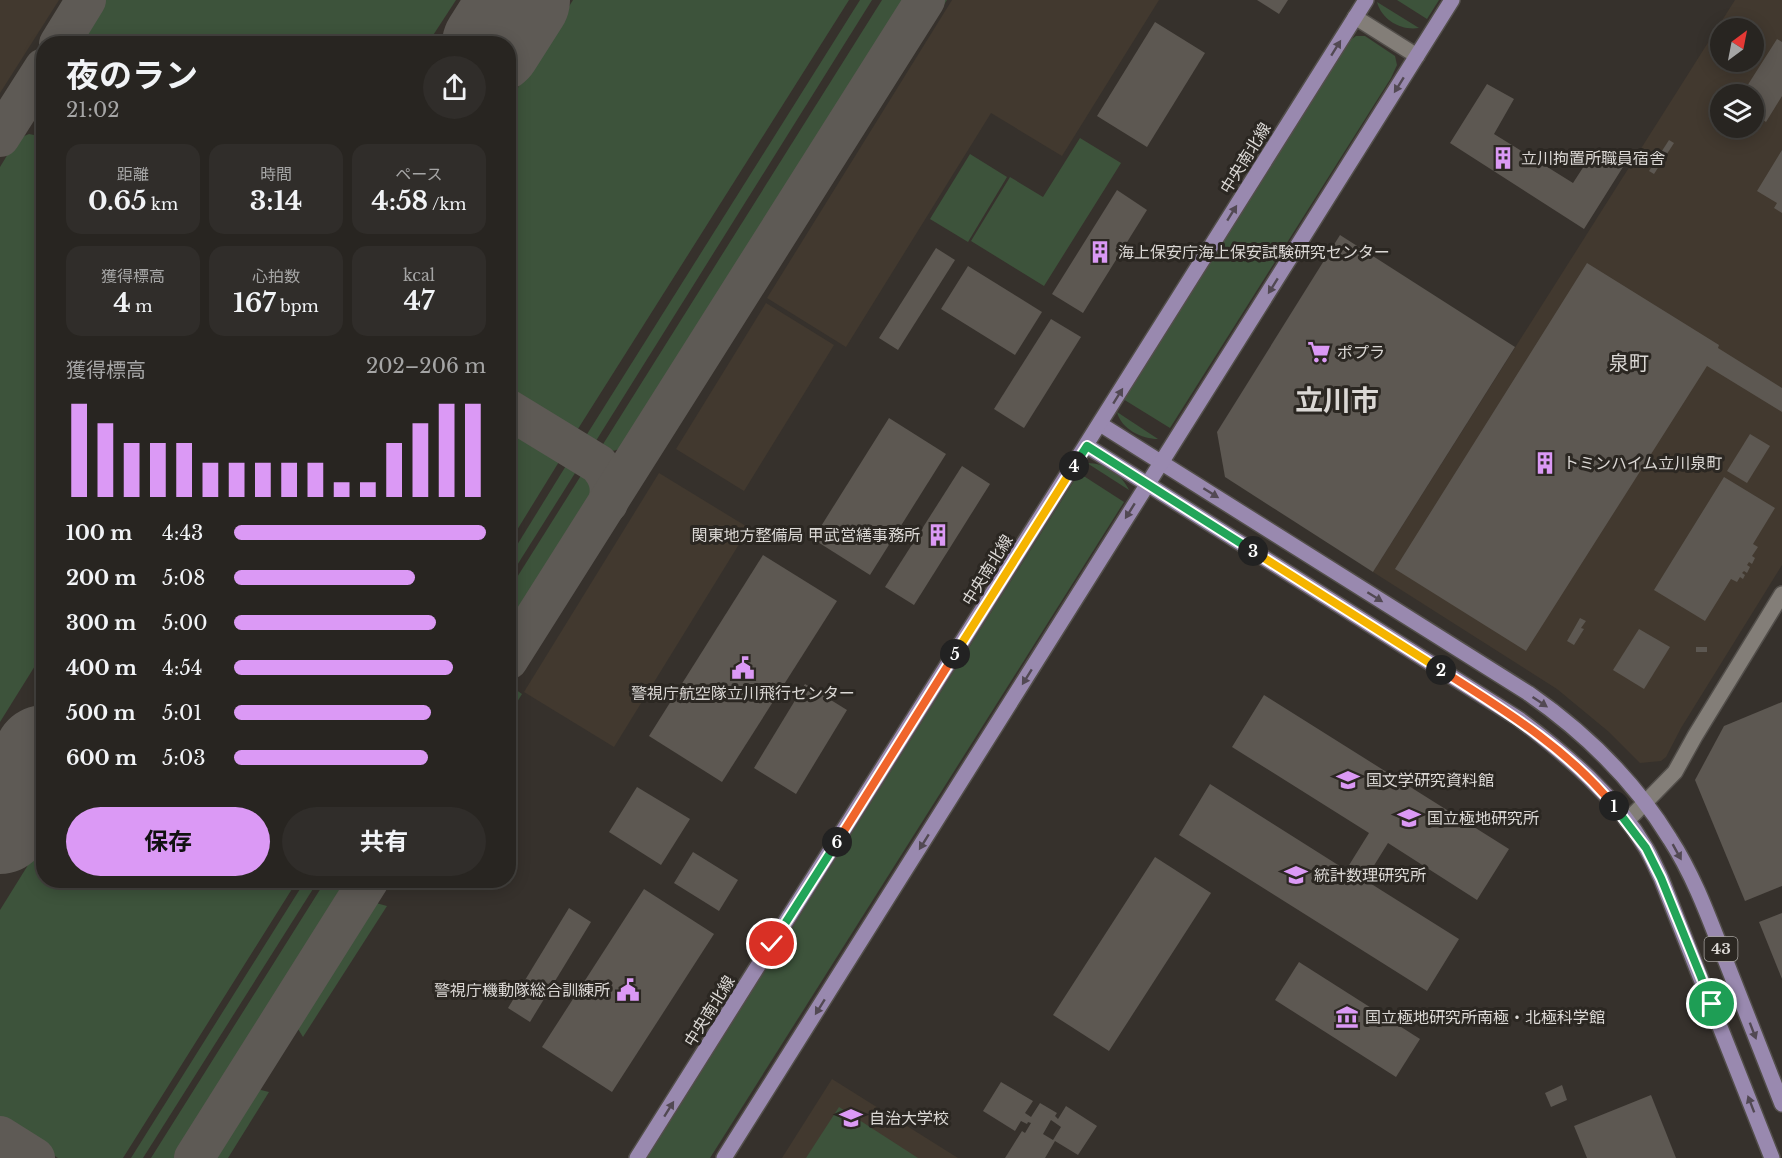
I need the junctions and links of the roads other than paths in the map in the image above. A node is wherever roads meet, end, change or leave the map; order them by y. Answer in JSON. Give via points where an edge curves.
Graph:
{"nodes":[{"id":1,"x":1366,"y":0,"type":"edge"},
{"id":2,"x":1452,"y":0,"type":"edge"},
{"id":3,"x":1355,"y":17,"type":"junction"},
{"id":4,"x":1417,"y":56,"type":"junction"},
{"id":5,"x":1100,"y":423,"type":"junction"},
{"id":6,"x":1087,"y":446,"type":"junction"},
{"id":7,"x":1161,"y":462,"type":"junction"},
{"id":8,"x":1147,"y":484,"type":"junction"},
{"id":9,"x":1782,"y":594,"type":"edge"},
{"id":10,"x":1646,"y":802,"type":"junction"},
{"id":11,"x":1627,"y":821,"type":"junction"},
{"id":12,"x":1782,"y":1104,"type":"edge"},
{"id":13,"x":637,"y":1158,"type":"edge"},
{"id":14,"x":724,"y":1158,"type":"edge"},
{"id":15,"x":1772,"y":1158,"type":"edge"}],
"edges":[{"from":1,"to":3,"type":"main road","name":"中央南北線"},
{"from":2,"to":4,"type":"main road"},
{"from":3,"to":4,"type":"street"},
{"from":5,"to":3,"type":"main road","name":"中央南北線","one_way":true},
{"from":4,"to":7,"type":"main road","one_way":true},
{"from":5,"to":6,"type":"main road","name":"中央南北線"},
{"from":5,"to":7,"type":"main road","number":"43"},
{"from":6,"to":8,"type":"main road","number":"43"},
{"from":13,"to":6,"type":"main road","name":"中央南北線","one_way":true},
{"from":7,"to":8,"type":"main road"},
{"from":7,"to":10,"type":"main road","number":"43","one_way":true,"via":[[1549,708],[1594,745]]},
{"from":8,"to":11,"type":"main road","number":"43","via":[[1519,719],[1594,783]]},
{"from":8,"to":14,"type":"main road","one_way":true},
{"from":9,"to":10,"type":"street","via":[[1675,772]]},
{"from":10,"to":11,"type":"street"},
{"from":10,"to":12,"type":"main road","number":"43","one_way":true,"via":[[1695,884]]},
{"from":15,"to":11,"type":"main road","number":"43","one_way":true,"via":[[1673,904],[1646,848]]}]}
